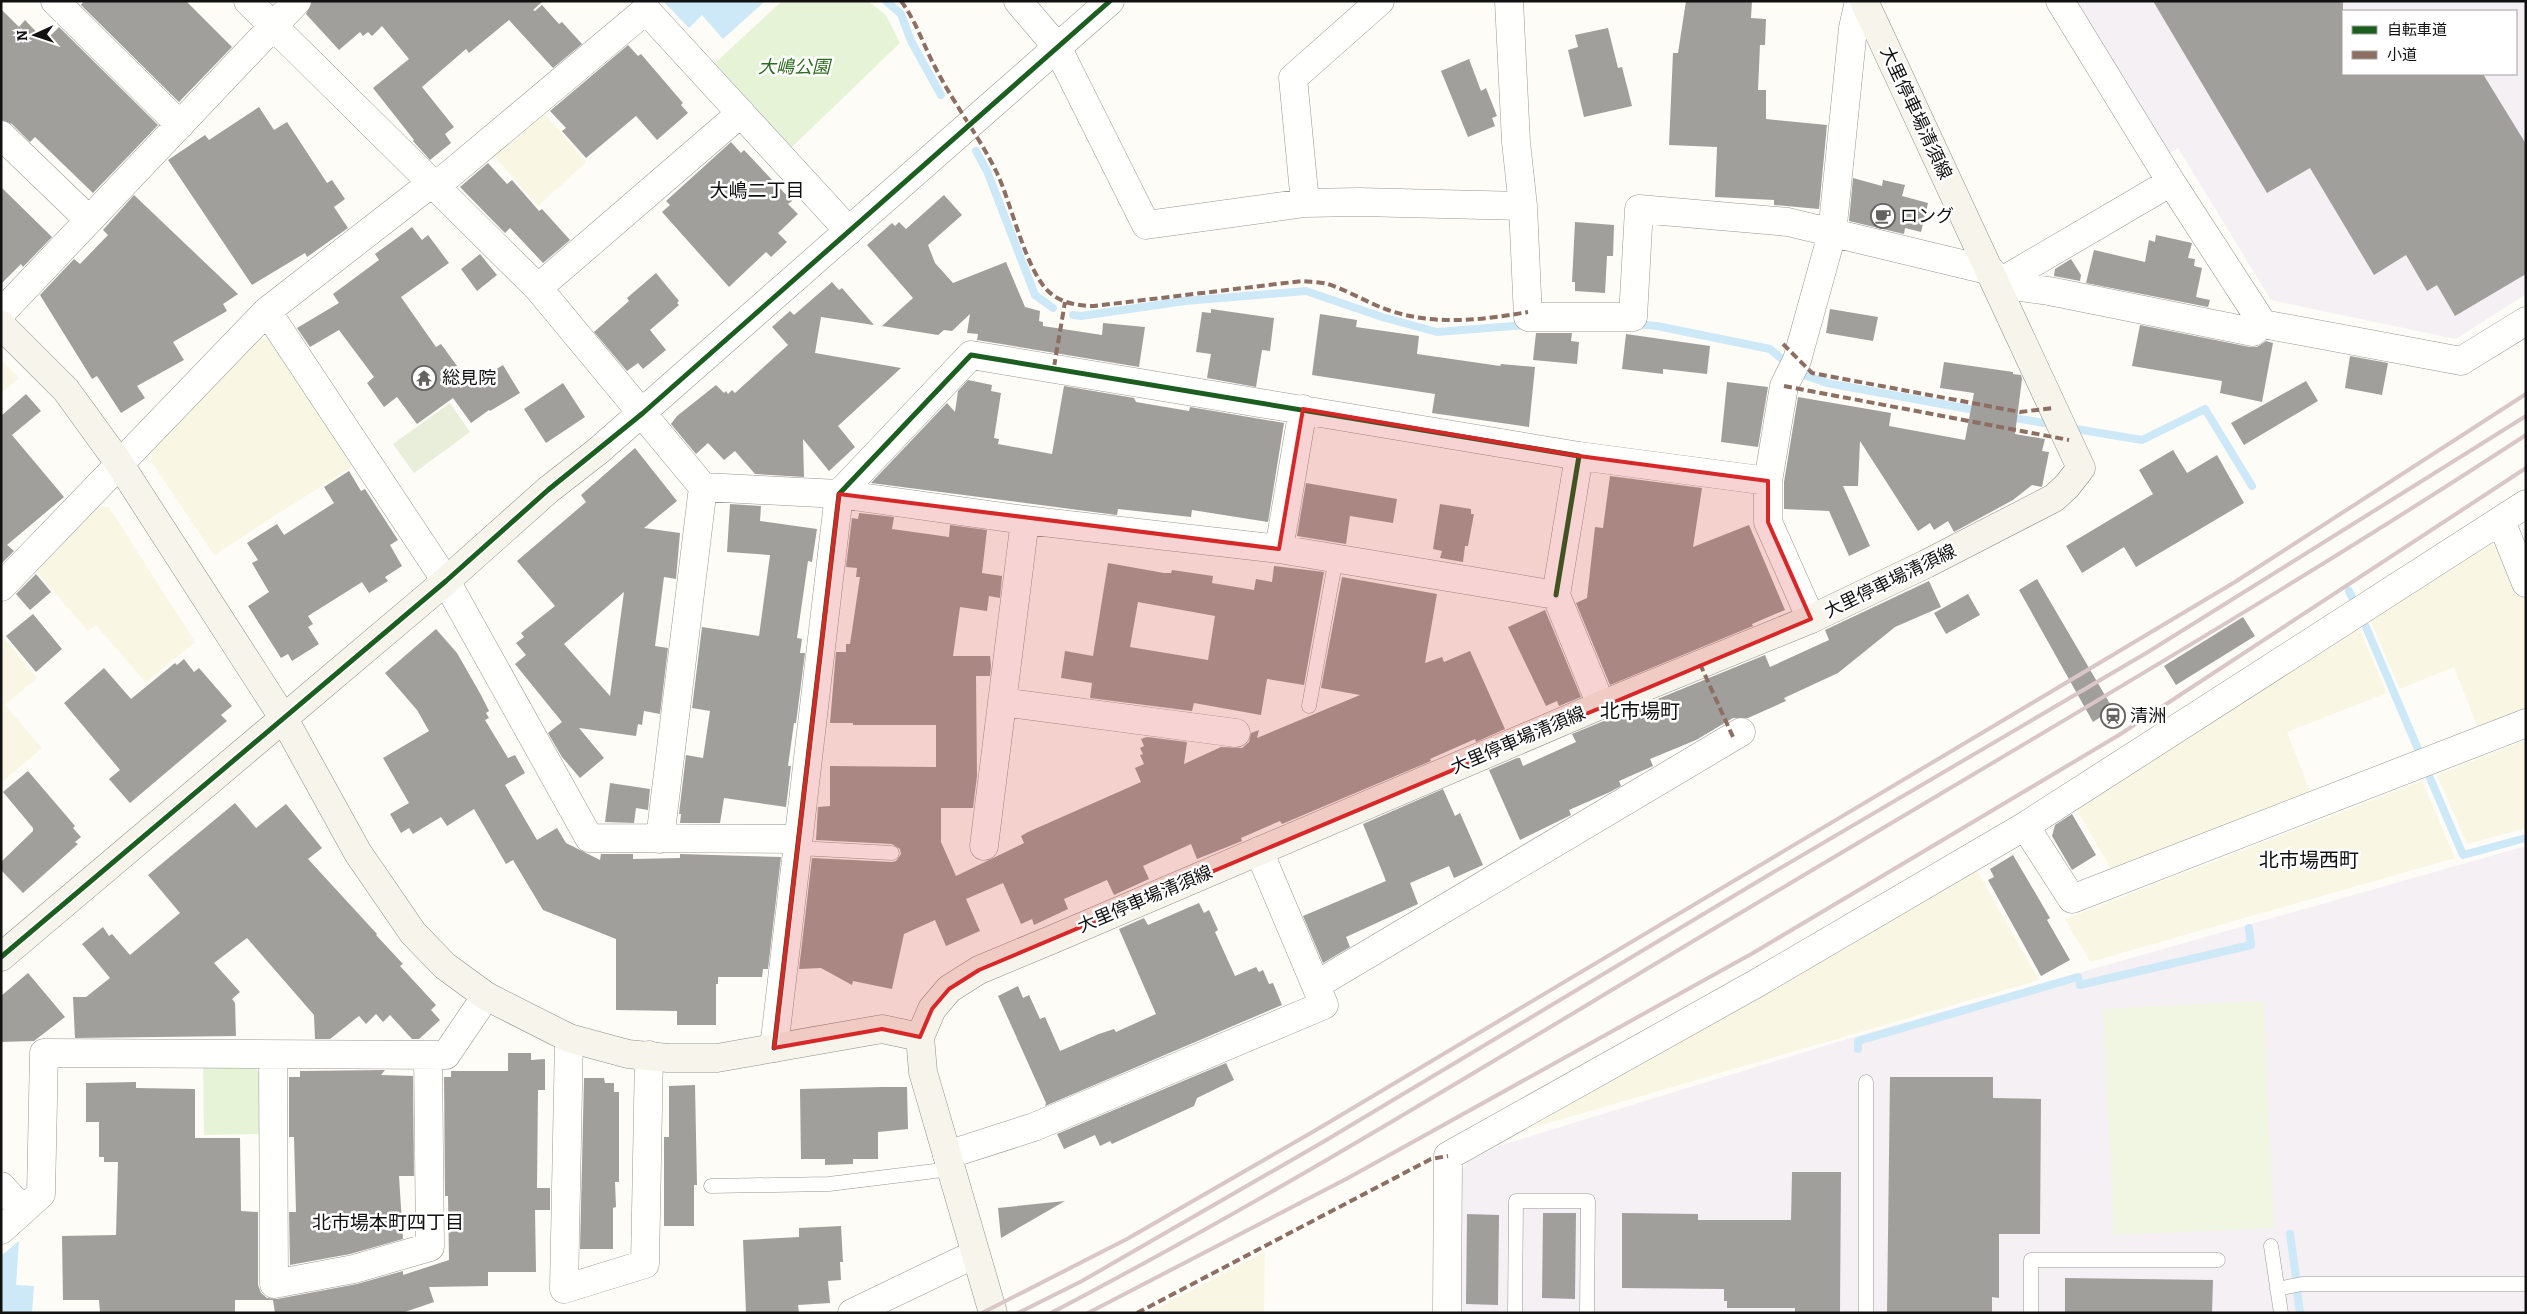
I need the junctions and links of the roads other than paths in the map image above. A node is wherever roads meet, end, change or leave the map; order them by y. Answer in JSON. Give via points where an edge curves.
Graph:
{"nodes":[{"id":1,"x":55,"y":1,"type":"edge"},
{"id":2,"x":248,"y":1,"type":"edge"},
{"id":3,"x":297,"y":1,"type":"edge"},
{"id":4,"x":1018,"y":1,"type":"edge"},
{"id":5,"x":1110,"y":1,"type":"edge"},
{"id":6,"x":1380,"y":1,"type":"edge"},
{"id":7,"x":1509,"y":1,"type":"edge"},
{"id":8,"x":1859,"y":1,"type":"edge"},
{"id":9,"x":1864,"y":1,"type":"edge"},
{"id":10,"x":2060,"y":1,"type":"edge"},
{"id":11,"x":274,"y":27,"type":"junction"},
{"id":12,"x":1057,"y":47,"type":"junction"},
{"id":13,"x":742,"y":113,"type":"junction"},
{"id":14,"x":180,"y":125,"type":"junction"},
{"id":15,"x":1,"y":135,"type":"edge"},
{"id":16,"x":2171,"y":182,"type":"junction"},
{"id":17,"x":435,"y":184,"type":"junction"},
{"id":18,"x":1305,"y":203,"type":"junction"},
{"id":19,"x":1523,"y":206,"type":"junction"},
{"id":20,"x":90,"y":220,"type":"junction"},
{"id":21,"x":849,"y":231,"type":"junction"},
{"id":22,"x":1832,"y":234,"type":"junction"},
{"id":23,"x":1994,"y":278,"type":"junction"},
{"id":24,"x":538,"y":288,"type":"junction"},
{"id":25,"x":267,"y":311,"type":"junction"},
{"id":26,"x":1,"y":313,"type":"edge"},
{"id":27,"x":2526,"y":321,"type":"edge"},
{"id":28,"x":2263,"y":324,"type":"junction"},
{"id":29,"x":1,"y":325,"type":"edge"},
{"id":30,"x":1303,"y":409,"type":"junction"},
{"id":31,"x":643,"y":413,"type":"junction"},
{"id":32,"x":598,"y":451,"type":"joint"},
{"id":33,"x":1579,"y":456,"type":"junction"},
{"id":34,"x":119,"y":463,"type":"junction"},
{"id":35,"x":1768,"y":482,"type":"junction"},
{"id":36,"x":703,"y":487,"type":"junction"},
{"id":37,"x":839,"y":494,"type":"junction"},
{"id":38,"x":2526,"y":504,"type":"edge"},
{"id":39,"x":1025,"y":520,"type":"junction"},
{"id":40,"x":2500,"y":521,"type":"junction"},
{"id":41,"x":1279,"y":549,"type":"junction"},
{"id":42,"x":1336,"y":558,"type":"junction"},
{"id":43,"x":446,"y":581,"type":"junction"},
{"id":44,"x":2526,"y":583,"type":"edge"},
{"id":45,"x":1,"y":587,"type":"edge"},
{"id":46,"x":1556,"y":595,"type":"junction"},
{"id":47,"x":1811,"y":619,"type":"junction"},
{"id":48,"x":1002,"y":702,"type":"junction"},
{"id":49,"x":1601,"y":705,"type":"junction"},
{"id":50,"x":1309,"y":706,"type":"dead end"},
{"id":51,"x":284,"y":719,"type":"junction"},
{"id":52,"x":2526,"y":723,"type":"edge"},
{"id":53,"x":1236,"y":732,"type":"dead end"},
{"id":54,"x":1741,"y":732,"type":"dead end"},
{"id":55,"x":2024,"y":826,"type":"junction"},
{"id":56,"x":660,"y":839,"type":"junction"},
{"id":57,"x":798,"y":844,"type":"junction"},
{"id":58,"x":984,"y":846,"type":"dead end"},
{"id":59,"x":1259,"y":851,"type":"junction"},
{"id":60,"x":892,"y":853,"type":"dead end"},
{"id":61,"x":1,"y":956,"type":"edge"},
{"id":62,"x":1316,"y":985,"type":"junction"},
{"id":63,"x":486,"y":996,"type":"junction"},
{"id":64,"x":920,"y":1037,"type":"junction"},
{"id":65,"x":569,"y":1038,"type":"junction"},
{"id":66,"x":774,"y":1048,"type":"junction"},
{"id":67,"x":273,"y":1054,"type":"junction"},
{"id":68,"x":428,"y":1055,"type":"junction"},
{"id":69,"x":648,"y":1056,"type":"junction"},
{"id":70,"x":1866,"y":1082,"type":"dead end"},
{"id":71,"x":949,"y":1162,"type":"junction"},
{"id":72,"x":1,"y":1186,"type":"edge"},
{"id":73,"x":711,"y":1186,"type":"dead end"},
{"id":74,"x":23,"y":1210,"type":"junction"},
{"id":75,"x":1,"y":1230,"type":"edge"},
{"id":76,"x":2272,"y":1246,"type":"dead end"},
{"id":77,"x":975,"y":1254,"type":"junction"},
{"id":78,"x":2218,"y":1260,"type":"dead end"},
{"id":79,"x":2526,"y":1284,"type":"edge"},
{"id":80,"x":2277,"y":1290,"type":"junction"},
{"id":81,"x":852,"y":1313,"type":"edge"},
{"id":82,"x":993,"y":1313,"type":"edge"},
{"id":83,"x":1448,"y":1313,"type":"edge"},
{"id":84,"x":1515,"y":1313,"type":"edge"},
{"id":85,"x":1587,"y":1313,"type":"edge"},
{"id":86,"x":1866,"y":1313,"type":"edge"},
{"id":87,"x":2031,"y":1313,"type":"edge"},
{"id":88,"x":2280,"y":1313,"type":"edge"}],
"edges":[{"from":1,"to":14,"type":"street"},
{"from":2,"to":11,"type":"street"},
{"from":3,"to":11,"type":"street"},
{"from":4,"to":12,"type":"street"},
{"from":5,"to":12,"type":"street"},
{"from":6,"to":18,"type":"street","via":[[1293,78]]},
{"from":7,"to":19,"type":"street","via":[[1516,142]]},
{"from":8,"to":22,"type":"street","via":[[1853,28]]},
{"from":9,"to":23,"type":"main road","name":"大里停車場清須線"},
{"from":10,"to":16,"type":"street"},
{"from":11,"to":14,"type":"street"},
{"from":11,"to":17,"type":"street"},
{"from":12,"to":18,"type":"street","via":[[1146,224]]},
{"from":12,"to":21,"type":"street"},
{"from":13,"to":17,"type":"street","via":[[646,10]]},
{"from":13,"to":21,"type":"street"},
{"from":13,"to":24,"type":"street"},
{"from":14,"to":20,"type":"street"},
{"from":15,"to":20,"type":"street"},
{"from":16,"to":23,"type":"street"},
{"from":16,"to":28,"type":"street"},
{"from":17,"to":24,"type":"street"},
{"from":17,"to":25,"type":"street"},
{"from":18,"to":19,"type":"street"},
{"from":19,"to":22,"type":"street","via":[[1528,317],[1633,317],[1639,209],[1788,222]]},
{"from":20,"to":26,"type":"street"},
{"from":21,"to":31,"type":"street"},
{"from":22,"to":23,"type":"street"},
{"from":22,"to":35,"type":"street","via":[[1784,386]]},
{"from":23,"to":28,"type":"street","via":[[2253,332]]},
{"from":23,"to":47,"type":"main road","name":"大里停車場清須線","via":[[2081,468],[2054,498]]},
{"from":24,"to":31,"type":"street"},
{"from":25,"to":34,"type":"street"},
{"from":25,"to":43,"type":"street"},
{"from":27,"to":28,"type":"street","via":[[2461,361]]},
{"from":29,"to":34,"type":"main road","via":[[66,390]]},
{"from":30,"to":33,"type":"street"},
{"from":30,"to":37,"type":"street","via":[[971,355]]},
{"from":30,"to":41,"type":"street"},
{"from":31,"to":32,"type":"street"},
{"from":31,"to":36,"type":"street"},
{"from":32,"to":43,"type":"main road","via":[[548,490]]},
{"from":33,"to":35,"type":"street"},
{"from":33,"to":46,"type":"street"},
{"from":34,"to":45,"type":"street"},
{"from":34,"to":51,"type":"main road"},
{"from":35,"to":47,"type":"street","via":[[1768,522]]},
{"from":36,"to":37,"type":"street"},
{"from":36,"to":56,"type":"street"},
{"from":37,"to":39,"type":"street"},
{"from":37,"to":57,"type":"street"},
{"from":38,"to":40,"type":"street"},
{"from":39,"to":41,"type":"street"},
{"from":39,"to":48,"type":"street"},
{"from":40,"to":44,"type":"street"},
{"from":40,"to":55,"type":"street"},
{"from":41,"to":42,"type":"street"},
{"from":42,"to":46,"type":"street"},
{"from":42,"to":50,"type":"lane"},
{"from":43,"to":51,"type":"main road"},
{"from":43,"to":56,"type":"street","via":[[589,838]]},
{"from":46,"to":49,"type":"street"},
{"from":47,"to":49,"type":"main road","name":"大里停車場清須線"},
{"from":48,"to":53,"type":"street"},
{"from":48,"to":58,"type":"street"},
{"from":49,"to":59,"type":"main road","name":"大里停車場清須線"},
{"from":51,"to":61,"type":"main road"},
{"from":51,"to":63,"type":"main road","via":[[358,853],[413,933],[445,966]]},
{"from":52,"to":55,"type":"street","via":[[2072,899]]},
{"from":54,"to":62,"type":"street"},
{"from":55,"to":83,"type":"street","via":[[1757,983],[1448,1156]]},
{"from":56,"to":57,"type":"street"},
{"from":57,"to":60,"type":"lane"},
{"from":57,"to":66,"type":"street"},
{"from":59,"to":62,"type":"street"},
{"from":59,"to":64,"type":"main road","name":"大里停車場清須線","via":[[979,970],[949,989],[932,1009]]},
{"from":62,"to":71,"type":"street","via":[[1324,1005]]},
{"from":63,"to":65,"type":"main road"},
{"from":63,"to":68,"type":"street","via":[[446,1055]]},
{"from":64,"to":66,"type":"main road","via":[[882,1029]]},
{"from":64,"to":71,"type":"main road","name":"大里停車場清須線","via":[[923,1072]]},
{"from":65,"to":69,"type":"main road"},
{"from":65,"to":69,"type":"street","via":[[564,1289],[645,1264]]},
{"from":66,"to":69,"type":"main road","via":[[717,1058]]},
{"from":67,"to":68,"type":"street"},
{"from":67,"to":68,"type":"street","via":[[274,1284],[354,1270],[430,1247]]},
{"from":67,"to":74,"type":"street","via":[[44,1053],[41,1194]]},
{"from":70,"to":86,"type":"lane"},
{"from":71,"to":73,"type":"lane","via":[[830,1184]]},
{"from":71,"to":77,"type":"main road","name":"大里停車場清須線"},
{"from":72,"to":74,"type":"street"},
{"from":74,"to":75,"type":"street"},
{"from":76,"to":80,"type":"lane"},
{"from":77,"to":81,"type":"street"},
{"from":77,"to":82,"type":"main road","name":"大里停車場清須線"},
{"from":78,"to":87,"type":"lane","via":[[2031,1260]]},
{"from":79,"to":80,"type":"lane","via":[[2302,1284]]},
{"from":80,"to":88,"type":"lane"},
{"from":84,"to":85,"type":"lane","via":[[1516,1201],[1588,1202]]}]}
